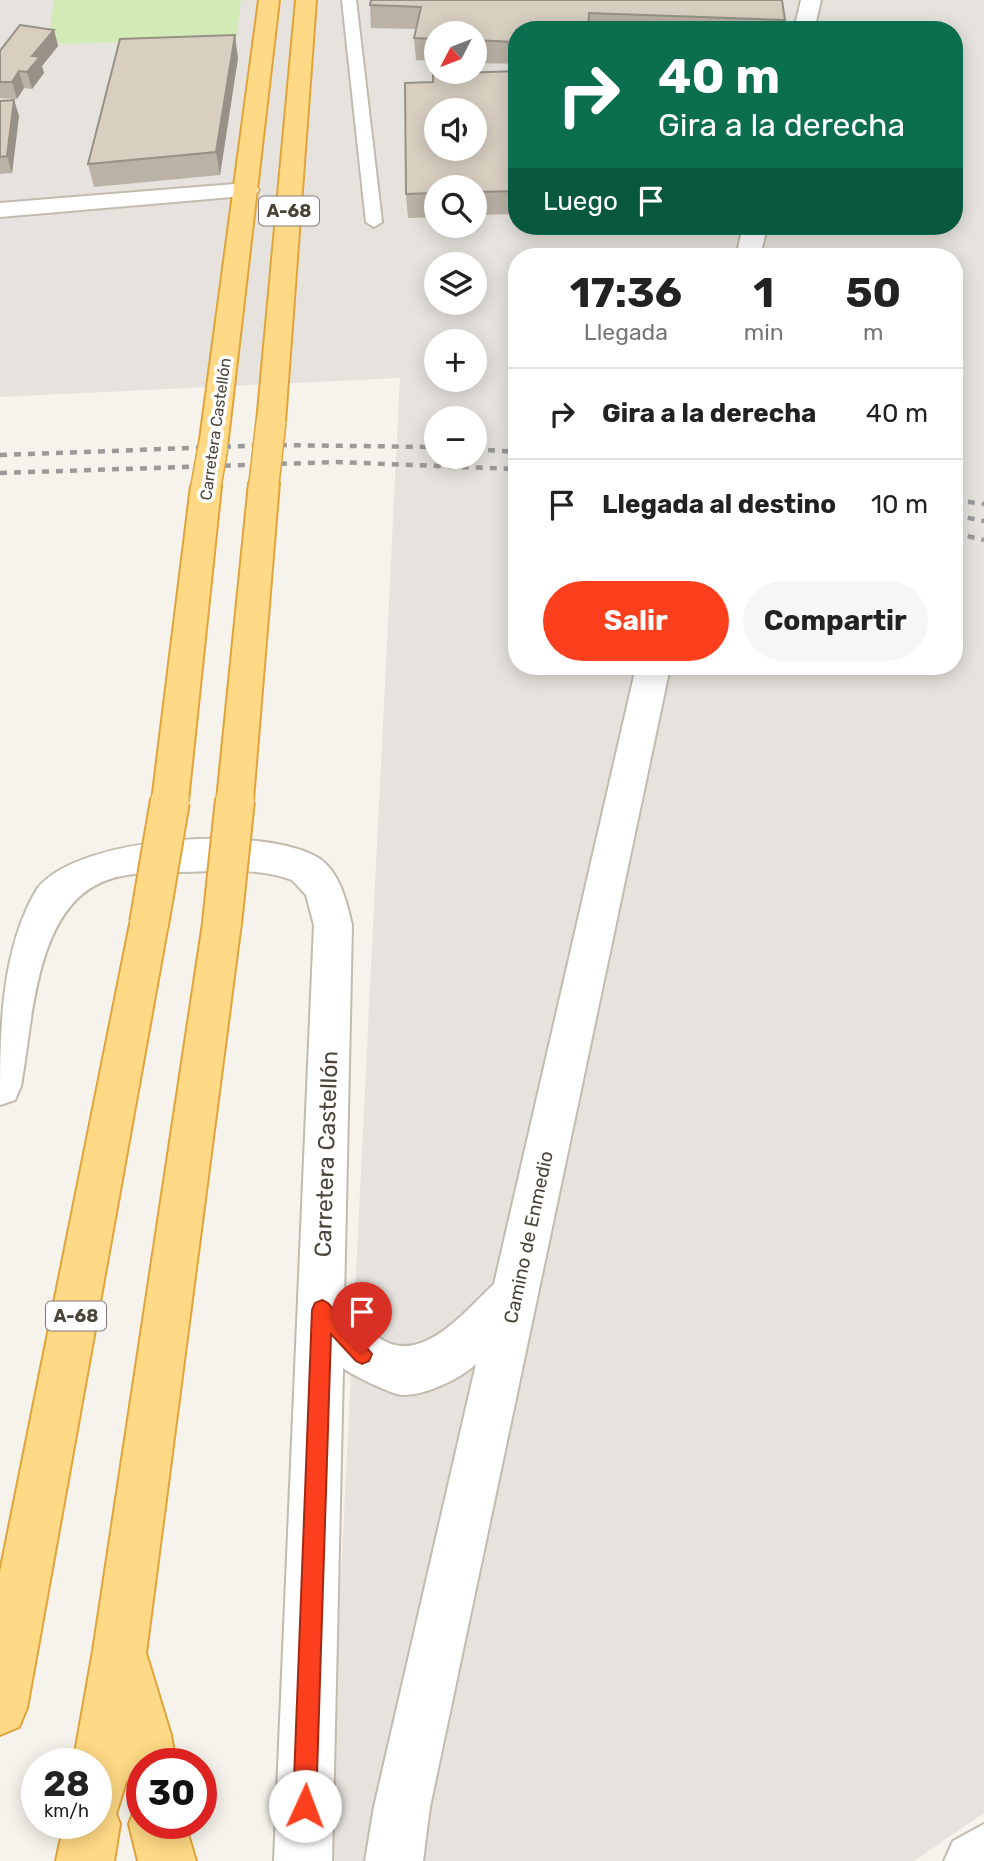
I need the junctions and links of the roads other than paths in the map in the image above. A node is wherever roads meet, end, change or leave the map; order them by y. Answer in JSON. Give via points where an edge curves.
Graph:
{"nodes":[{"id":1,"x":269,"y":0,"type":"edge"},
{"id":2,"x":306,"y":0,"type":"edge"},
{"id":3,"x":349,"y":0,"type":"edge"},
{"id":4,"x":811,"y":0,"type":"edge"},
{"id":5,"x":806,"y":21,"type":"edge"},
{"id":6,"x":247,"y":190,"type":"junction"},
{"id":7,"x":0,"y":210,"type":"edge"},
{"id":8,"x":374,"y":222,"type":"dead end"},
{"id":9,"x":651,"y":675,"type":"edge"},
{"id":10,"x":0,"y":1086,"type":"edge"},
{"id":11,"x":515,"y":1296,"type":"junction"},
{"id":12,"x":322,"y":1310,"type":"junction"},
{"id":13,"x":120,"y":1651,"type":"junction"},
{"id":14,"x":0,"y":1708,"type":"edge"},
{"id":15,"x":104,"y":1748,"type":"edge"},
{"id":16,"x":146,"y":1748,"type":"edge"},
{"id":17,"x":402,"y":1807,"type":"junction"},
{"id":18,"x":89,"y":1839,"type":"edge"},
{"id":19,"x":162,"y":1839,"type":"edge"},
{"id":20,"x":984,"y":1853,"type":"edge"},
{"id":21,"x":85,"y":1861,"type":"edge"},
{"id":22,"x":167,"y":1861,"type":"edge"},
{"id":23,"x":303,"y":1861,"type":"edge"},
{"id":24,"x":375,"y":1861,"type":"edge"},
{"id":25,"x":394,"y":1861,"type":"edge"},
{"id":26,"x":974,"y":1861,"type":"edge"}],
"edges":[{"from":1,"to":6,"type":"highway","name":"Carretera Castellón","number":"A-68"},
{"from":2,"to":13,"type":"highway","number":"A-68","bridge":true,"via":[[222,923]]},
{"from":3,"to":8,"type":"lane"},
{"from":4,"to":5,"type":"street"},
{"from":6,"to":7,"type":"street"},
{"from":6,"to":14,"type":"highway","name":"Carretera Castellón","number":"A-68","bridge":true,"via":[[206,486],[170,800]]},
{"from":9,"to":11,"type":"street","name":"Camino de Enmedio"},
{"from":10,"to":12,"type":"street","name":"Carretera Castellón","via":[[34,930],[51,899],[78,878],[104,865],[133,859],[262,857],[303,867],[317,878],[328,900],[332,925]]},
{"from":11,"to":12,"type":"street","via":[[446,1360],[401,1371],[362,1354]]},
{"from":11,"to":17,"type":"street","name":"Camino de Enmedio"},
{"from":12,"to":23,"type":"street","name":"Carretera Castellón"},
{"from":13,"to":15,"type":"highway","number":"A-68"},
{"from":13,"to":16,"type":"highway"},
{"from":17,"to":24,"type":"street","name":"Camino de Enmedio"},
{"from":17,"to":25,"type":"street","name":"Camino de Enmedio"},
{"from":18,"to":21,"type":"highway"},
{"from":19,"to":22,"type":"highway"},
{"from":20,"to":26,"type":"street"}]}
